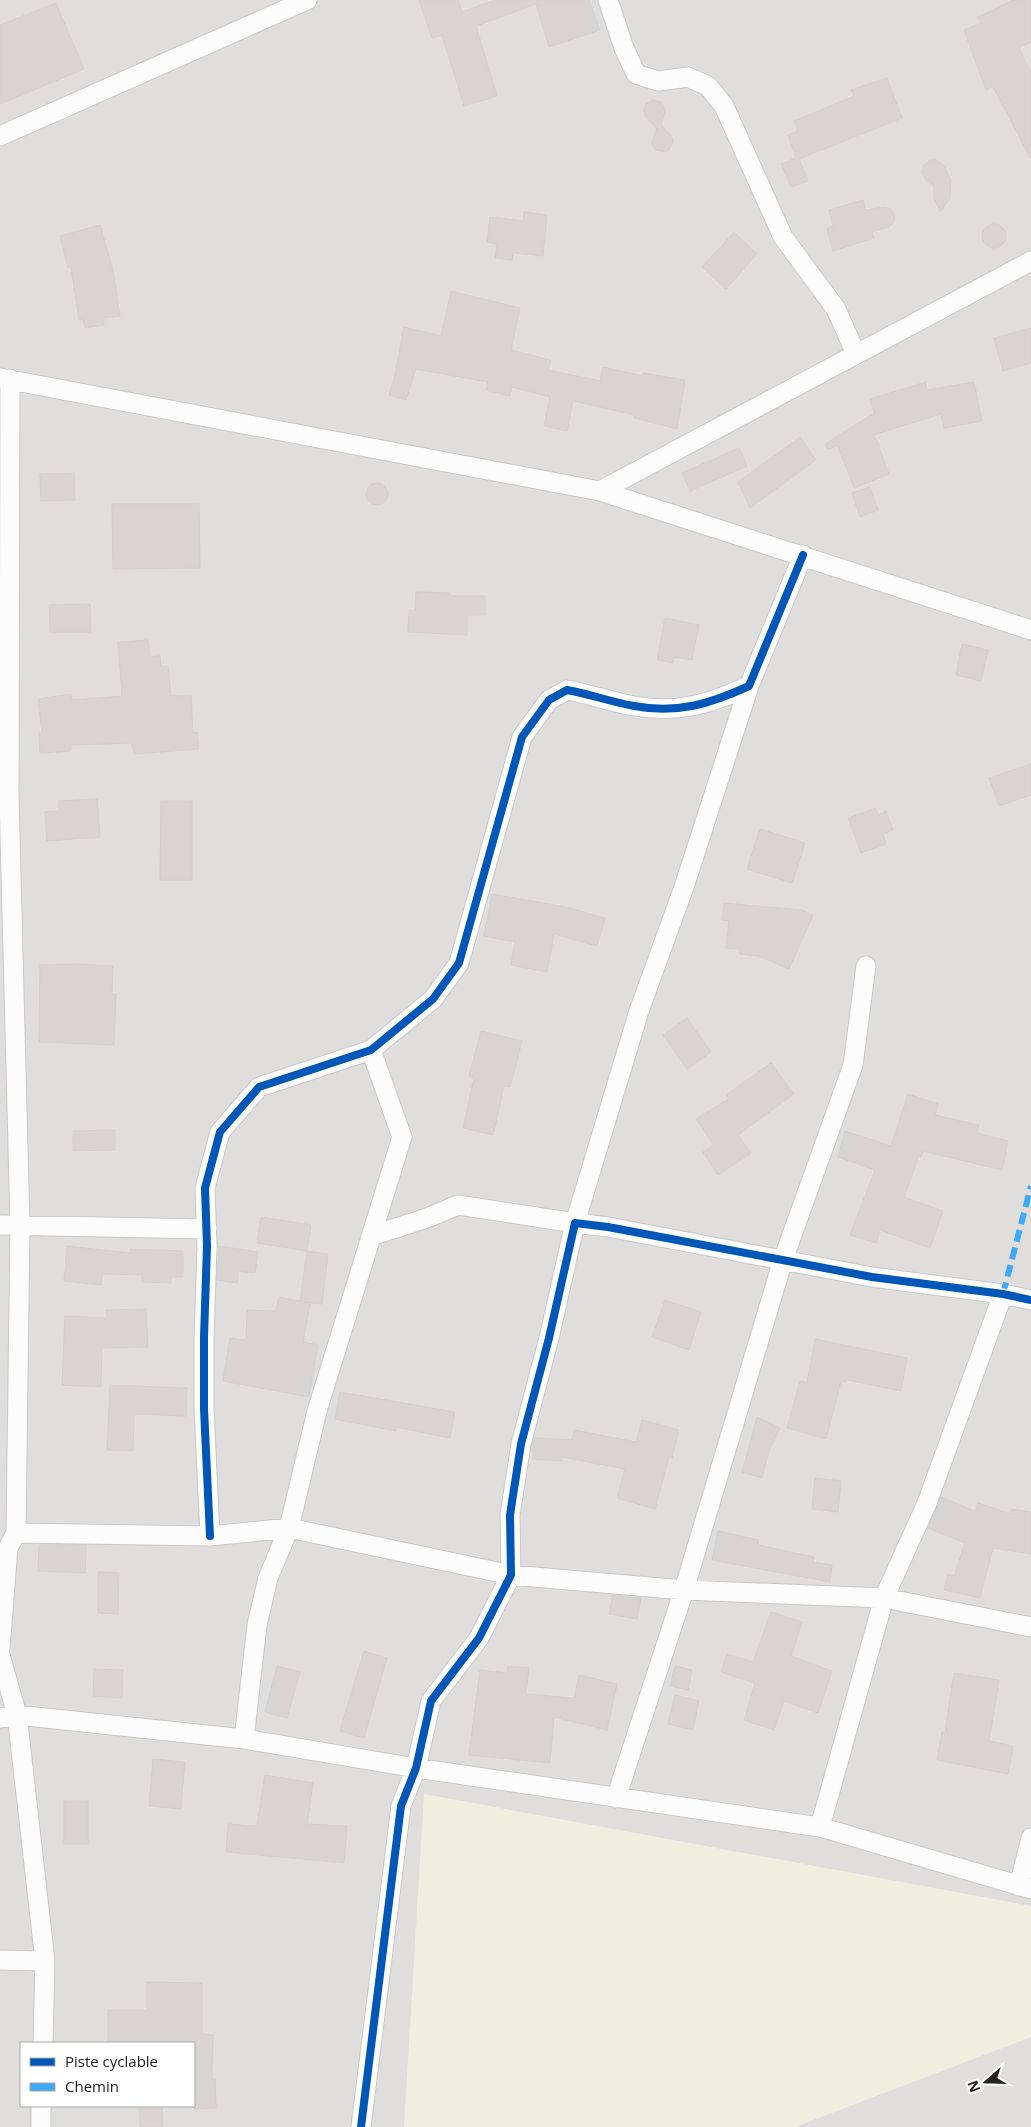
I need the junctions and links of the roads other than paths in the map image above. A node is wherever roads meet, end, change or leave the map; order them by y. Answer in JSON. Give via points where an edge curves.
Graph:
{"nodes":[{"id":1,"x":307,"y":0,"type":"edge"},
{"id":2,"x":608,"y":0,"type":"edge"},
{"id":3,"x":0,"y":136,"type":"edge"},
{"id":4,"x":1031,"y":261,"type":"edge"},
{"id":5,"x":856,"y":354,"type":"junction"},
{"id":6,"x":5,"y":379,"type":"edge"},
{"id":7,"x":600,"y":490,"type":"junction"},
{"id":8,"x":803,"y":555,"type":"junction"},
{"id":9,"x":1031,"y":630,"type":"edge"},
{"id":10,"x":749,"y":686,"type":"junction"},
{"id":11,"x":5,"y":796,"type":"edge"},
{"id":12,"x":866,"y":966,"type":"dead end"},
{"id":13,"x":371,"y":1050,"type":"junction"},
{"id":14,"x":575,"y":1223,"type":"junction"},
{"id":15,"x":0,"y":1225,"type":"edge"},
{"id":16,"x":20,"y":1225,"type":"junction"},
{"id":17,"x":207,"y":1229,"type":"junction"},
{"id":18,"x":371,"y":1236,"type":"junction"},
{"id":19,"x":782,"y":1260,"type":"junction"},
{"id":20,"x":1003,"y":1294,"type":"junction"},
{"id":21,"x":1031,"y":1300,"type":"edge"},
{"id":22,"x":289,"y":1528,"type":"junction"},
{"id":23,"x":16,"y":1533,"type":"junction"},
{"id":24,"x":210,"y":1536,"type":"junction"},
{"id":25,"x":510,"y":1575,"type":"junction"},
{"id":26,"x":684,"y":1590,"type":"junction"},
{"id":27,"x":884,"y":1598,"type":"junction"},
{"id":28,"x":1031,"y":1627,"type":"edge"},
{"id":29,"x":0,"y":1648,"type":"edge"},
{"id":30,"x":0,"y":1655,"type":"edge"},
{"id":31,"x":8,"y":1716,"type":"edge"},
{"id":32,"x":244,"y":1739,"type":"junction"},
{"id":33,"x":416,"y":1768,"type":"junction"},
{"id":34,"x":616,"y":1798,"type":"junction"},
{"id":35,"x":820,"y":1827,"type":"junction"},
{"id":36,"x":1031,"y":1838,"type":"edge"},
{"id":37,"x":1025,"y":1887,"type":"edge"},
{"id":38,"x":0,"y":1960,"type":"edge"},
{"id":39,"x":45,"y":1961,"type":"junction"},
{"id":40,"x":43,"y":2042,"type":"edge"},
{"id":41,"x":42,"y":2107,"type":"edge"},
{"id":42,"x":41,"y":2127,"type":"edge"},
{"id":43,"x":361,"y":2127,"type":"edge"}],
"edges":[{"from":1,"to":3,"type":"street"},
{"from":2,"to":5,"type":"street","via":[[636,74],[658,81],[688,77],[708,86],[724,106],[784,237],[836,309]]},
{"from":4,"to":5,"type":"street"},
{"from":5,"to":7,"type":"street"},
{"from":6,"to":7,"type":"street"},
{"from":6,"to":11,"type":"street"},
{"from":7,"to":8,"type":"street"},
{"from":8,"to":9,"type":"street"},
{"from":8,"to":10,"type":"street"},
{"from":10,"to":13,"type":"street","via":[[716,701],[685,708],[635,706],[567,690],[549,700],[522,736],[459,963],[433,999]]},
{"from":10,"to":14,"type":"street","via":[[684,887],[639,1011]]},
{"from":11,"to":16,"type":"street"},
{"from":12,"to":19,"type":"street","via":[[854,1065]]},
{"from":13,"to":17,"type":"street","via":[[259,1086],[220,1132],[205,1188]]},
{"from":13,"to":18,"type":"street","via":[[402,1137]]},
{"from":14,"to":18,"type":"street","via":[[458,1205]]},
{"from":14,"to":19,"type":"street"},
{"from":14,"to":25,"type":"street","via":[[521,1444],[510,1515]]},
{"from":15,"to":16,"type":"street"},
{"from":16,"to":17,"type":"street"},
{"from":16,"to":23,"type":"street"},
{"from":17,"to":24,"type":"street","via":[[204,1400]]},
{"from":18,"to":22,"type":"street","via":[[317,1411]]},
{"from":19,"to":20,"type":"street","via":[[872,1277]]},
{"from":19,"to":26,"type":"street"},
{"from":20,"to":21,"type":"street"},
{"from":20,"to":27,"type":"street","via":[[927,1503]]},
{"from":22,"to":24,"type":"street"},
{"from":22,"to":25,"type":"street"},
{"from":22,"to":32,"type":"street","via":[[268,1578],[257,1625]]},
{"from":23,"to":24,"type":"street"},
{"from":23,"to":29,"type":"street","via":[[8,1548]]},
{"from":25,"to":26,"type":"street"},
{"from":25,"to":33,"type":"street","via":[[480,1638],[431,1700]]},
{"from":26,"to":27,"type":"street"},
{"from":26,"to":34,"type":"street"},
{"from":27,"to":28,"type":"street"},
{"from":27,"to":35,"type":"street"},
{"from":30,"to":31,"type":"street"},
{"from":31,"to":32,"type":"street"},
{"from":31,"to":39,"type":"street"},
{"from":32,"to":33,"type":"street"},
{"from":33,"to":34,"type":"street"},
{"from":33,"to":43,"type":"street","via":[[401,1806]]},
{"from":34,"to":35,"type":"street"},
{"from":35,"to":37,"type":"street"},
{"from":36,"to":37,"type":"street"},
{"from":38,"to":39,"type":"street"},
{"from":39,"to":40,"type":"street"},
{"from":41,"to":42,"type":"street"}]}
